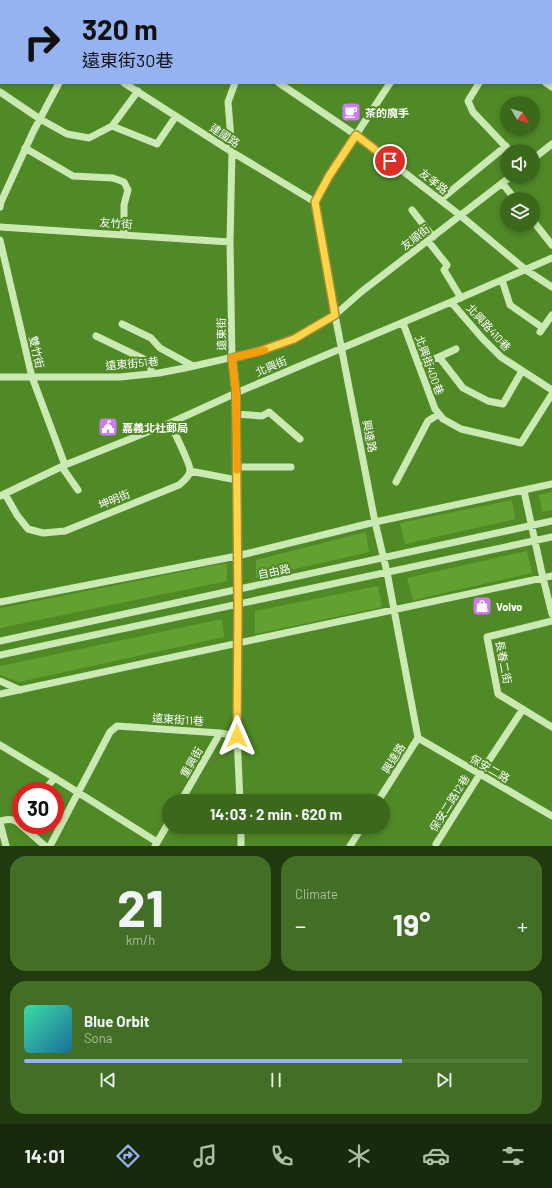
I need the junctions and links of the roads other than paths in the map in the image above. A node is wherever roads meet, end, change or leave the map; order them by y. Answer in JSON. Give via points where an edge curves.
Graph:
{"nodes":[{"id":1,"x":59,"y":84,"type":"edge"},
{"id":2,"x":126,"y":84,"type":"edge"},
{"id":3,"x":235,"y":84,"type":"edge"},
{"id":4,"x":280,"y":84,"type":"edge"},
{"id":5,"x":293,"y":84,"type":"edge"},
{"id":6,"x":389,"y":84,"type":"edge"},
{"id":7,"x":478,"y":84,"type":"edge"},
{"id":8,"x":289,"y":90,"type":"junction"},
{"id":9,"x":138,"y":91,"type":"junction"},
{"id":10,"x":0,"y":92,"type":"edge"},
{"id":11,"x":176,"y":116,"type":"junction"},
{"id":12,"x":40,"y":119,"type":"junction"},
{"id":13,"x":112,"y":126,"type":"junction"},
{"id":14,"x":356,"y":135,"type":"junction"},
{"id":15,"x":503,"y":144,"type":"edge"},
{"id":16,"x":552,"y":144,"type":"edge"},
{"id":17,"x":25,"y":148,"type":"junction"},
{"id":18,"x":232,"y":152,"type":"junction"},
{"id":19,"x":540,"y":153,"type":"edge"},
{"id":20,"x":500,"y":155,"type":"edge"},
{"id":21,"x":501,"y":184,"type":"edge"},
{"id":22,"x":503,"y":184,"type":"edge"},
{"id":23,"x":4,"y":186,"type":"edge"},
{"id":24,"x":509,"y":192,"type":"edge"},
{"id":25,"x":440,"y":200,"type":"junction"},
{"id":26,"x":315,"y":202,"type":"junction"},
{"id":27,"x":0,"y":207,"type":"edge"},
{"id":28,"x":412,"y":210,"type":"dead end"},
{"id":29,"x":461,"y":216,"type":"junction"},
{"id":30,"x":0,"y":227,"type":"edge"},
{"id":31,"x":540,"y":230,"type":"edge"},
{"id":32,"x":124,"y":235,"type":"junction"},
{"id":33,"x":431,"y":239,"type":"junction"},
{"id":34,"x":0,"y":240,"type":"edge"},
{"id":35,"x":230,"y":242,"type":"junction"},
{"id":36,"x":552,"y":245,"type":"edge"},
{"id":37,"x":551,"y":258,"type":"edge"},
{"id":38,"x":526,"y":270,"type":"junction"},
{"id":39,"x":502,"y":280,"type":"junction"},
{"id":40,"x":552,"y":287,"type":"edge"},
{"id":41,"x":461,"y":298,"type":"junction"},
{"id":42,"x":451,"y":302,"type":"junction"},
{"id":43,"x":335,"y":315,"type":"junction"},
{"id":44,"x":552,"y":315,"type":"edge"},
{"id":45,"x":403,"y":322,"type":"junction"},
{"id":46,"x":122,"y":324,"type":"dead end"},
{"id":47,"x":96,"y":336,"type":"dead end"},
{"id":48,"x":342,"y":348,"type":"junction"},
{"id":49,"x":456,"y":350,"type":"dead end"},
{"id":50,"x":439,"y":357,"type":"junction"},
{"id":51,"x":232,"y":358,"type":"junction"},
{"id":52,"x":418,"y":364,"type":"junction"},
{"id":53,"x":193,"y":366,"type":"junction"},
{"id":54,"x":522,"y":372,"type":"junction"},
{"id":55,"x":150,"y":374,"type":"junction"},
{"id":56,"x":32,"y":376,"type":"junction"},
{"id":57,"x":0,"y":377,"type":"edge"},
{"id":58,"x":552,"y":390,"type":"edge"},
{"id":59,"x":236,"y":393,"type":"junction"},
{"id":60,"x":552,"y":394,"type":"edge"},
{"id":61,"x":236,"y":414,"type":"junction"},
{"id":62,"x":439,"y":414,"type":"junction"},
{"id":63,"x":170,"y":423,"type":"junction"},
{"id":64,"x":300,"y":439,"type":"dead end"},
{"id":65,"x":64,"y":466,"type":"junction"},
{"id":66,"x":237,"y":467,"type":"junction"},
{"id":67,"x":291,"y":467,"type":"dead end"},
{"id":68,"x":190,"y":471,"type":"junction"},
{"id":69,"x":237,"y":480,"type":"junction"},
{"id":70,"x":396,"y":482,"type":"dead end"},
{"id":71,"x":552,"y":484,"type":"edge"},
{"id":72,"x":78,"y":490,"type":"dead end"},
{"id":73,"x":524,"y":490,"type":"junction"},
{"id":74,"x":2,"y":495,"type":"edge"},
{"id":75,"x":552,"y":521,"type":"edge"},
{"id":76,"x":375,"y":522,"type":"junction"},
{"id":77,"x":532,"y":526,"type":"junction"},
{"id":78,"x":552,"y":537,"type":"edge"},
{"id":79,"x":535,"y":541,"type":"junction"},
{"id":80,"x":237,"y":556,"type":"junction"},
{"id":81,"x":384,"y":558,"type":"junction"},
{"id":82,"x":387,"y":572,"type":"junction"},
{"id":83,"x":552,"y":576,"type":"edge"},
{"id":84,"x":543,"y":578,"type":"junction"},
{"id":85,"x":237,"y":590,"type":"junction"},
{"id":86,"x":9,"y":601,"type":"junction"},
{"id":87,"x":0,"y":602,"type":"edge"},
{"id":88,"x":238,"y":604,"type":"junction"},
{"id":89,"x":0,"y":605,"type":"edge"},
{"id":90,"x":394,"y":610,"type":"junction"},
{"id":91,"x":552,"y":614,"type":"edge"},
{"id":92,"x":552,"y":621,"type":"edge"},
{"id":93,"x":0,"y":642,"type":"edge"},
{"id":94,"x":238,"y":643,"type":"junction"},
{"id":95,"x":0,"y":655,"type":"edge"},
{"id":96,"x":0,"y":681,"type":"edge"},
{"id":97,"x":20,"y":690,"type":"junction"},
{"id":98,"x":0,"y":694,"type":"edge"},
{"id":99,"x":523,"y":709,"type":"junction"},
{"id":100,"x":552,"y":727,"type":"edge"},
{"id":101,"x":220,"y":733,"type":"junction"},
{"id":102,"x":237,"y":736,"type":"junction"},
{"id":103,"x":418,"y":738,"type":"junction"},
{"id":104,"x":0,"y":745,"type":"edge"},
{"id":105,"x":480,"y":774,"type":"junction"},
{"id":106,"x":55,"y":778,"type":"junction"},
{"id":107,"x":51,"y":782,"type":"edge"},
{"id":108,"x":78,"y":792,"type":"junction"},
{"id":109,"x":185,"y":794,"type":"edge"},
{"id":110,"x":240,"y":794,"type":"edge"},
{"id":111,"x":382,"y":794,"type":"edge"},
{"id":112,"x":552,"y":816,"type":"edge"},
{"id":113,"x":12,"y":820,"type":"edge"},
{"id":114,"x":0,"y":822,"type":"edge"},
{"id":115,"x":33,"y":834,"type":"edge"},
{"id":116,"x":162,"y":834,"type":"edge"},
{"id":117,"x":241,"y":834,"type":"edge"},
{"id":118,"x":358,"y":834,"type":"edge"},
{"id":119,"x":156,"y":844,"type":"edge"},
{"id":120,"x":437,"y":845,"type":"edge"},
{"id":121,"x":6,"y":846,"type":"edge"},
{"id":122,"x":45,"y":846,"type":"edge"},
{"id":123,"x":50,"y":846,"type":"edge"},
{"id":124,"x":241,"y":846,"type":"edge"},
{"id":125,"x":350,"y":846,"type":"edge"}],
"edges":[{"from":1,"to":12,"type":"street"},
{"from":2,"to":9,"type":"street","name":"建國路"},
{"from":3,"to":18,"type":"street","name":"遠東街","via":[[228,102]]},
{"from":4,"to":8,"type":"street","name":"友孝路"},
{"from":5,"to":8,"type":"street"},
{"from":6,"to":14,"type":"street"},
{"from":7,"to":15,"type":"street","via":[[468,101],[473,112]]},
{"from":8,"to":14,"type":"street","name":"友孝路"},
{"from":9,"to":11,"type":"street","name":"建國路"},
{"from":9,"to":13,"type":"street"},
{"from":10,"to":12,"type":"street"},
{"from":11,"to":13,"type":"street","via":[[157,144]]},
{"from":11,"to":18,"type":"street","name":"建國路"},
{"from":12,"to":13,"type":"street","via":[[67,134],[89,138]]},
{"from":12,"to":17,"type":"street"},
{"from":14,"to":25,"type":"street","name":"友孝路"},
{"from":14,"to":26,"type":"street"},
{"from":16,"to":19,"type":"street"},
{"from":17,"to":23,"type":"street"},
{"from":17,"to":32,"type":"street","via":[[73,176],[113,178],[124,182],[128,190],[124,205]]},
{"from":18,"to":26,"type":"street","name":"建國路"},
{"from":18,"to":35,"type":"street","name":"遠東街"},
{"from":20,"to":25,"type":"street"},
{"from":21,"to":29,"type":"street","name":"友順街"},
{"from":22,"to":24,"type":"street"},
{"from":23,"to":27,"type":"street"},
{"from":25,"to":29,"type":"street","name":"友孝路"},
{"from":26,"to":43,"type":"street","name":"興達路"},
{"from":28,"to":33,"type":"street"},
{"from":29,"to":33,"type":"street","name":"友順街"},
{"from":29,"to":38,"type":"street","name":"友孝路"},
{"from":30,"to":32,"type":"street","name":"友竹街"},
{"from":31,"to":36,"type":"street"},
{"from":32,"to":35,"type":"street","name":"友竹街"},
{"from":33,"to":41,"type":"street","via":[[446,265],[444,270]]},
{"from":33,"to":43,"type":"street","name":"友順街"},
{"from":34,"to":56,"type":"street","name":"雙竹街"},
{"from":35,"to":51,"type":"street","name":"遠東街"},
{"from":37,"to":38,"type":"street","name":"北興街"},
{"from":38,"to":39,"type":"street","name":"北興街"},
{"from":38,"to":40,"type":"street","name":"友孝路"},
{"from":39,"to":41,"type":"street","name":"北興街"},
{"from":39,"to":44,"type":"street","via":[[510,305],[542,330]]},
{"from":41,"to":42,"type":"street","name":"北興街"},
{"from":42,"to":45,"type":"street","name":"北興街"},
{"from":42,"to":54,"type":"street","name":"北興路410巷","via":[[501,357]]},
{"from":43,"to":48,"type":"street","name":"興達路"},
{"from":43,"to":51,"type":"street","name":"友順街","via":[[294,339]]},
{"from":45,"to":48,"type":"street","name":"北興街"},
{"from":45,"to":52,"type":"street","name":"北興街400巷"},
{"from":46,"to":53,"type":"street","via":[[151,338],[160,348]]},
{"from":47,"to":55,"type":"street","via":[[152,364]]},
{"from":48,"to":59,"type":"street","name":"北興街"},
{"from":48,"to":76,"type":"street","name":"興達路"},
{"from":49,"to":50,"type":"street"},
{"from":50,"to":52,"type":"street"},
{"from":50,"to":54,"type":"street","via":[[463,388],[488,401],[502,404]]},
{"from":51,"to":53,"type":"street","name":"遠東街51巷"},
{"from":51,"to":59,"type":"street","name":"遠東街"},
{"from":52,"to":62,"type":"street","name":"北興街400巷"},
{"from":53,"to":55,"type":"street","name":"遠東街51巷"},
{"from":54,"to":58,"type":"street","name":"北興路410巷"},
{"from":55,"to":56,"type":"street","name":"遠東街51巷","via":[[120,377]]},
{"from":56,"to":57,"type":"street","name":"遠東街51巷"},
{"from":56,"to":65,"type":"street","name":"雙竹街"},
{"from":59,"to":61,"type":"street","name":"遠東街"},
{"from":59,"to":63,"type":"street","name":"北興街"},
{"from":60,"to":62,"type":"street","name":"北興街400巷","via":[[522,443],[461,429]]},
{"from":61,"to":64,"type":"street","via":[[262,416],[269,412]]},
{"from":61,"to":66,"type":"street","name":"遠東街"},
{"from":62,"to":70,"type":"street","via":[[428,421]]},
{"from":63,"to":65,"type":"street","name":"北興街"},
{"from":63,"to":68,"type":"street"},
{"from":65,"to":72,"type":"street","name":"雙竹街"},
{"from":65,"to":74,"type":"street","name":"北興街"},
{"from":66,"to":67,"type":"street"},
{"from":66,"to":69,"type":"street","name":"遠東街"},
{"from":68,"to":69,"type":"street"},
{"from":68,"to":74,"type":"street","name":"坤明街","via":[[179,485],[65,531],[43,533],[28,529]]},
{"from":69,"to":80,"type":"street","name":"遠東街"},
{"from":71,"to":73,"type":"street"},
{"from":73,"to":76,"type":"street"},
{"from":73,"to":77,"type":"street"},
{"from":75,"to":77,"type":"street","name":"自由路"},
{"from":76,"to":80,"type":"street"},
{"from":76,"to":81,"type":"street","name":"興達路"},
{"from":77,"to":79,"type":"street"},
{"from":77,"to":81,"type":"street","name":"自由路"},
{"from":78,"to":79,"type":"street"},
{"from":79,"to":82,"type":"street"},
{"from":79,"to":84,"type":"street"},
{"from":80,"to":85,"type":"street","name":"遠東街"},
{"from":80,"to":86,"type":"street"},
{"from":81,"to":82,"type":"street","name":"興達路"},
{"from":81,"to":85,"type":"street","name":"自由路"},
{"from":82,"to":88,"type":"street"},
{"from":82,"to":90,"type":"street","name":"興達路"},
{"from":83,"to":84,"type":"street"},
{"from":84,"to":90,"type":"street"},
{"from":84,"to":91,"type":"street"},
{"from":85,"to":88,"type":"street","name":"遠東街"},
{"from":85,"to":93,"type":"street","name":"自由路"},
{"from":86,"to":87,"type":"street"},
{"from":86,"to":89,"type":"street"},
{"from":88,"to":94,"type":"street","name":"遠東街"},
{"from":88,"to":95,"type":"street"},
{"from":90,"to":94,"type":"street"},
{"from":90,"to":103,"type":"street","name":"興達路"},
{"from":92,"to":99,"type":"street","name":"長春二街","via":[[487,637],[498,694]]},
{"from":94,"to":97,"type":"street"},
{"from":94,"to":102,"type":"street","name":"遠東街"},
{"from":96,"to":97,"type":"street"},
{"from":97,"to":98,"type":"street"},
{"from":99,"to":100,"type":"street","name":"長春二街"},
{"from":99,"to":105,"type":"street","name":"保安二路12巷"},
{"from":101,"to":102,"type":"street","name":"遠東街11巷"},
{"from":101,"to":108,"type":"street","name":"遠東街11巷","via":[[117,726],[110,732]]},
{"from":101,"to":109,"type":"street","name":"重興街"},
{"from":102,"to":110,"type":"street","name":"遠東街"},
{"from":103,"to":105,"type":"street","name":"保安二路"},
{"from":103,"to":111,"type":"street","name":"興達路"},
{"from":104,"to":106,"type":"street"},
{"from":105,"to":112,"type":"street","name":"保安二路"},
{"from":105,"to":120,"type":"street","name":"保安二路12巷"},
{"from":106,"to":107,"type":"street"},
{"from":106,"to":108,"type":"street"},
{"from":108,"to":119,"type":"street"},
{"from":108,"to":123,"type":"street"},
{"from":113,"to":114,"type":"street"},
{"from":114,"to":121,"type":"street"},
{"from":115,"to":122,"type":"street"},
{"from":116,"to":119,"type":"street"},
{"from":117,"to":124,"type":"street"},
{"from":118,"to":125,"type":"street"}]}
